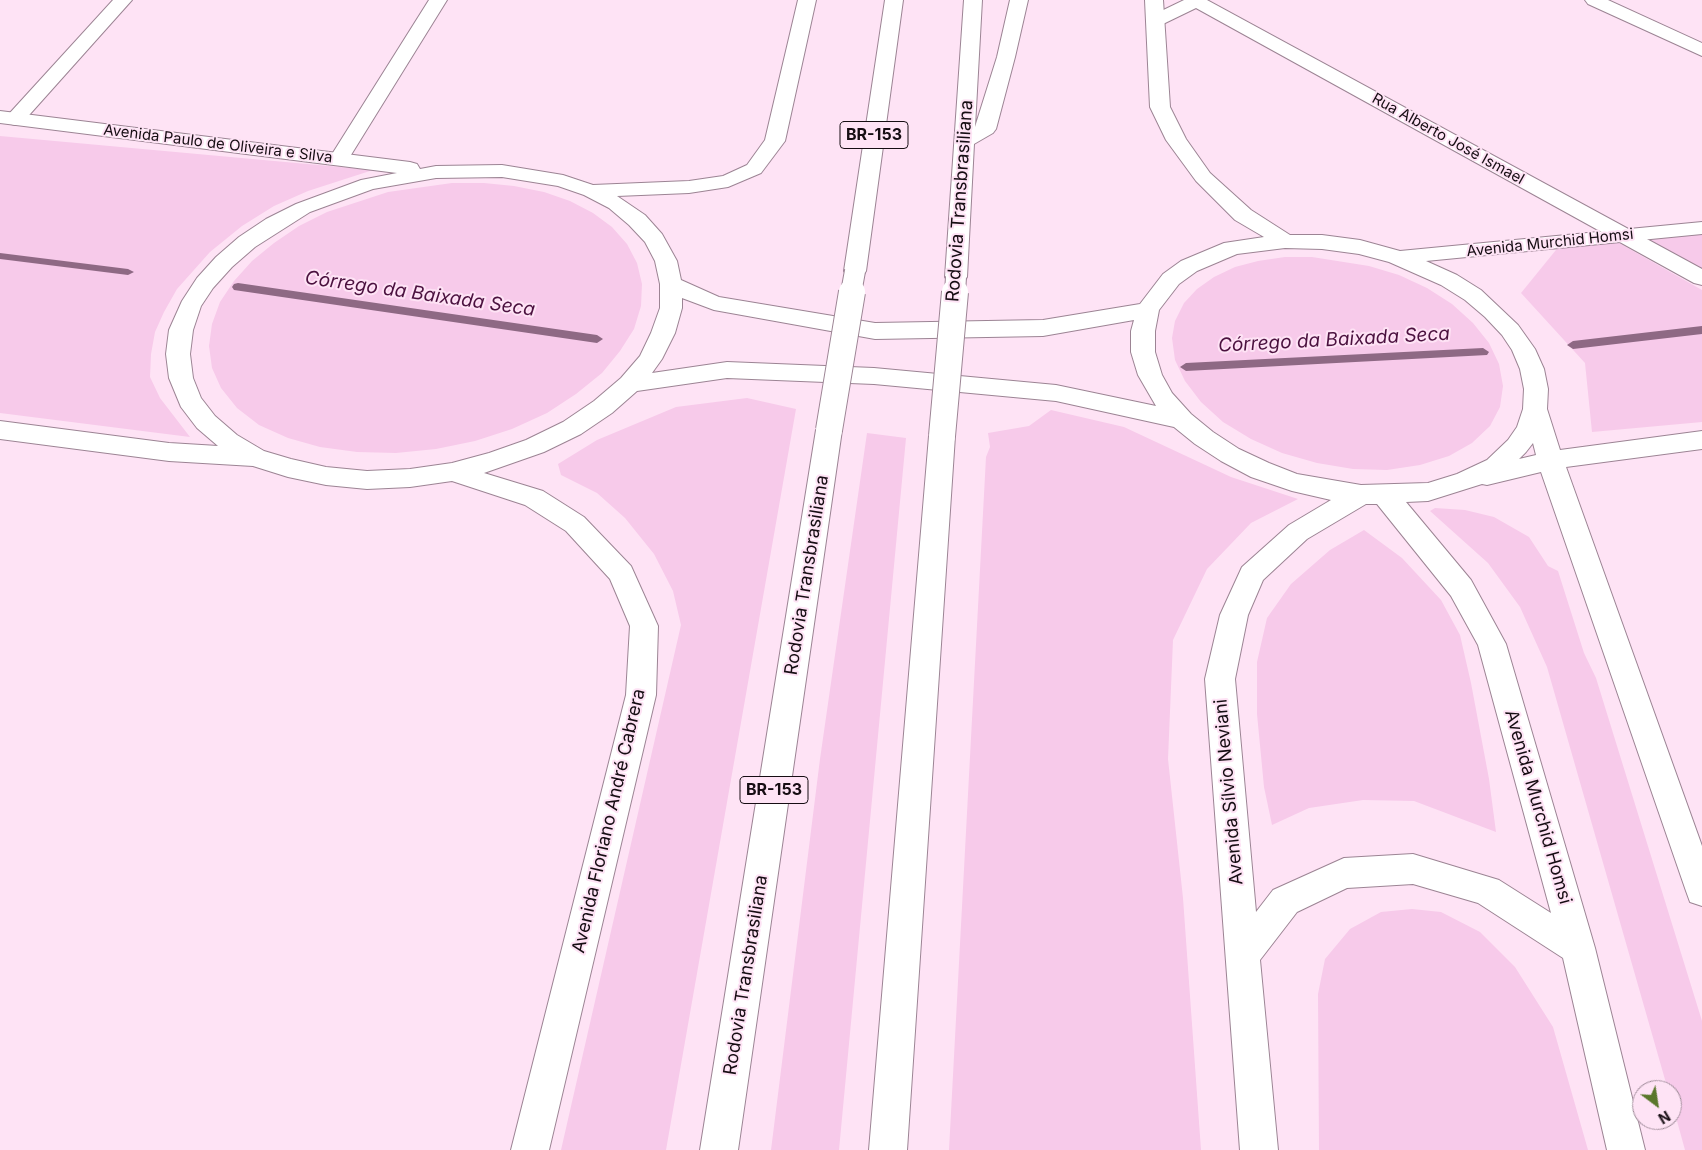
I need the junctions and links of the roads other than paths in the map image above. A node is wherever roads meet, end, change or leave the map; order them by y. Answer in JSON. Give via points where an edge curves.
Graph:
{"nodes":[{"id":1,"x":123,"y":0,"type":"edge"},
{"id":2,"x":438,"y":0,"type":"edge"},
{"id":3,"x":807,"y":0,"type":"edge"},
{"id":4,"x":894,"y":0,"type":"edge"},
{"id":5,"x":973,"y":0,"type":"edge"},
{"id":6,"x":1019,"y":0,"type":"edge"},
{"id":7,"x":1196,"y":0,"type":"edge"},
{"id":8,"x":1594,"y":0,"type":"edge"},
{"id":9,"x":1155,"y":10,"type":"edge"},
{"id":10,"x":1702,"y":50,"type":"edge"},
{"id":11,"x":7,"y":118,"type":"edge"},
{"id":12,"x":964,"y":140,"type":"junction"},
{"id":13,"x":340,"y":160,"type":"junction"},
{"id":14,"x":436,"y":172,"type":"junction"},
{"id":15,"x":590,"y":191,"type":"junction"},
{"id":16,"x":1702,"y":228,"type":"edge"},
{"id":17,"x":1625,"y":235,"type":"junction"},
{"id":18,"x":1285,"y":241,"type":"junction"},
{"id":19,"x":1397,"y":257,"type":"junction"},
{"id":20,"x":1702,"y":278,"type":"edge"},
{"id":21,"x":671,"y":284,"type":"junction"},
{"id":22,"x":1148,"y":310,"type":"junction"},
{"id":23,"x":630,"y":384,"type":"junction"},
{"id":24,"x":1535,"y":409,"type":"junction"},
{"id":25,"x":1182,"y":420,"type":"junction"},
{"id":26,"x":0,"y":430,"type":"edge"},
{"id":27,"x":1702,"y":440,"type":"edge"},
{"id":28,"x":255,"y":457,"type":"junction"},
{"id":29,"x":1551,"y":460,"type":"junction"},
{"id":30,"x":452,"y":472,"type":"junction"},
{"id":31,"x":1466,"y":481,"type":"junction"},
{"id":32,"x":1373,"y":495,"type":"junction"},
{"id":33,"x":1702,"y":891,"type":"edge"},
{"id":34,"x":1578,"y":948,"type":"junction"},
{"id":35,"x":1243,"y":955,"type":"junction"},
{"id":36,"x":530,"y":1150,"type":"edge"},
{"id":37,"x":719,"y":1150,"type":"edge"},
{"id":38,"x":888,"y":1150,"type":"edge"},
{"id":39,"x":1259,"y":1150,"type":"edge"},
{"id":40,"x":1626,"y":1150,"type":"edge"}],
"edges":[{"from":1,"to":11,"type":"main road"},
{"from":2,"to":13,"type":"main road"},
{"from":3,"to":15,"type":"main road","via":[[775,141],[754,169],[728,181],[689,187]]},
{"from":4,"to":37,"type":"main road","name":"Rodovia Transbrasiliana","number":"BR-153","bridge":true},
{"from":5,"to":12,"type":"main road","name":"Rodovia Transbrasiliana"},
{"from":6,"to":12,"type":"main road","via":[[986,129]]},
{"from":7,"to":9,"type":"main road"},
{"from":7,"to":17,"type":"main road","name":"Rua Alberto José Ismael"},
{"from":8,"to":10,"type":"main road"},
{"from":9,"to":18,"type":"main road","via":[[1160,107],[1176,140],[1203,177],[1243,215]]},
{"from":11,"to":13,"type":"main road","name":"Avenida Paulo de Oliveira e Silva"},
{"from":12,"to":38,"type":"main road","name":"Rodovia Transbrasiliana","bridge":true},
{"from":13,"to":14,"type":"main road","name":"Avenida Paulo de Oliveira e Silva"},
{"from":14,"to":15,"type":"main road","via":[[502,171],[563,181]]},
{"from":14,"to":28,"type":"main road","via":[[368,184],[303,208],[247,242],[224,262],[190,306],[181,330],[178,354],[181,378],[190,401],[206,422],[228,441]]},
{"from":15,"to":21,"type":"main road","via":[[616,204],[654,239],[666,260]]},
{"from":16,"to":17,"type":"main road","name":"Avenida Murchid Homsi"},
{"from":17,"to":19,"type":"main road","name":"Avenida Murchid Homsi"},
{"from":17,"to":20,"type":"main road","name":"Rua Alberto José Ismael"},
{"from":18,"to":19,"type":"main road","via":[[1360,247]]},
{"from":18,"to":22,"type":"main road","via":[[1232,248],[1188,266],[1171,279]]},
{"from":19,"to":24,"type":"main road","via":[[1449,280],[1473,295],[1510,330],[1532,369]]},
{"from":21,"to":22,"type":"main road","via":[[714,303],[875,331],[1042,328]]},
{"from":21,"to":23,"type":"main road","via":[[671,308],[663,333],[650,359]]},
{"from":22,"to":25,"type":"main road","via":[[1143,352],[1150,375],[1163,398]]},
{"from":23,"to":25,"type":"main road","via":[[727,370],[874,376],[1056,393]]},
{"from":23,"to":30,"type":"main road","via":[[572,428],[542,443],[495,461]]},
{"from":24,"to":29,"type":"main road"},
{"from":24,"to":31,"type":"main road","via":[[1529,429],[1518,446],[1496,466]]},
{"from":25,"to":32,"type":"main road","via":[[1217,447],[1260,470],[1327,490]]},
{"from":26,"to":28,"type":"main road","via":[[169,452]]},
{"from":27,"to":29,"type":"main road"},
{"from":28,"to":30,"type":"main road","via":[[326,476],[367,480]]},
{"from":29,"to":31,"type":"main road"},
{"from":29,"to":33,"type":"main road"},
{"from":30,"to":36,"type":"main road","name":"Avenida Floriano André Cabrera","via":[[534,498],[575,524],[621,573],[644,626],[641,695]]},
{"from":31,"to":32,"type":"main road","via":[[1428,492]]},
{"from":32,"to":34,"type":"main road","name":"Avenida Murchid Homsi","via":[[1461,588],[1492,644]]},
{"from":32,"to":35,"type":"main road","name":"Avenida Sílvio Neviani","via":[[1298,532],[1252,574],[1234,615],[1220,679]]},
{"from":34,"to":35,"type":"main road","via":[[1488,891],[1413,869],[1344,873],[1285,901]]},
{"from":34,"to":40,"type":"main road","name":"Avenida Murchid Homsi"},
{"from":35,"to":39,"type":"main road","name":"Avenida Sílvio Neviani"}]}
